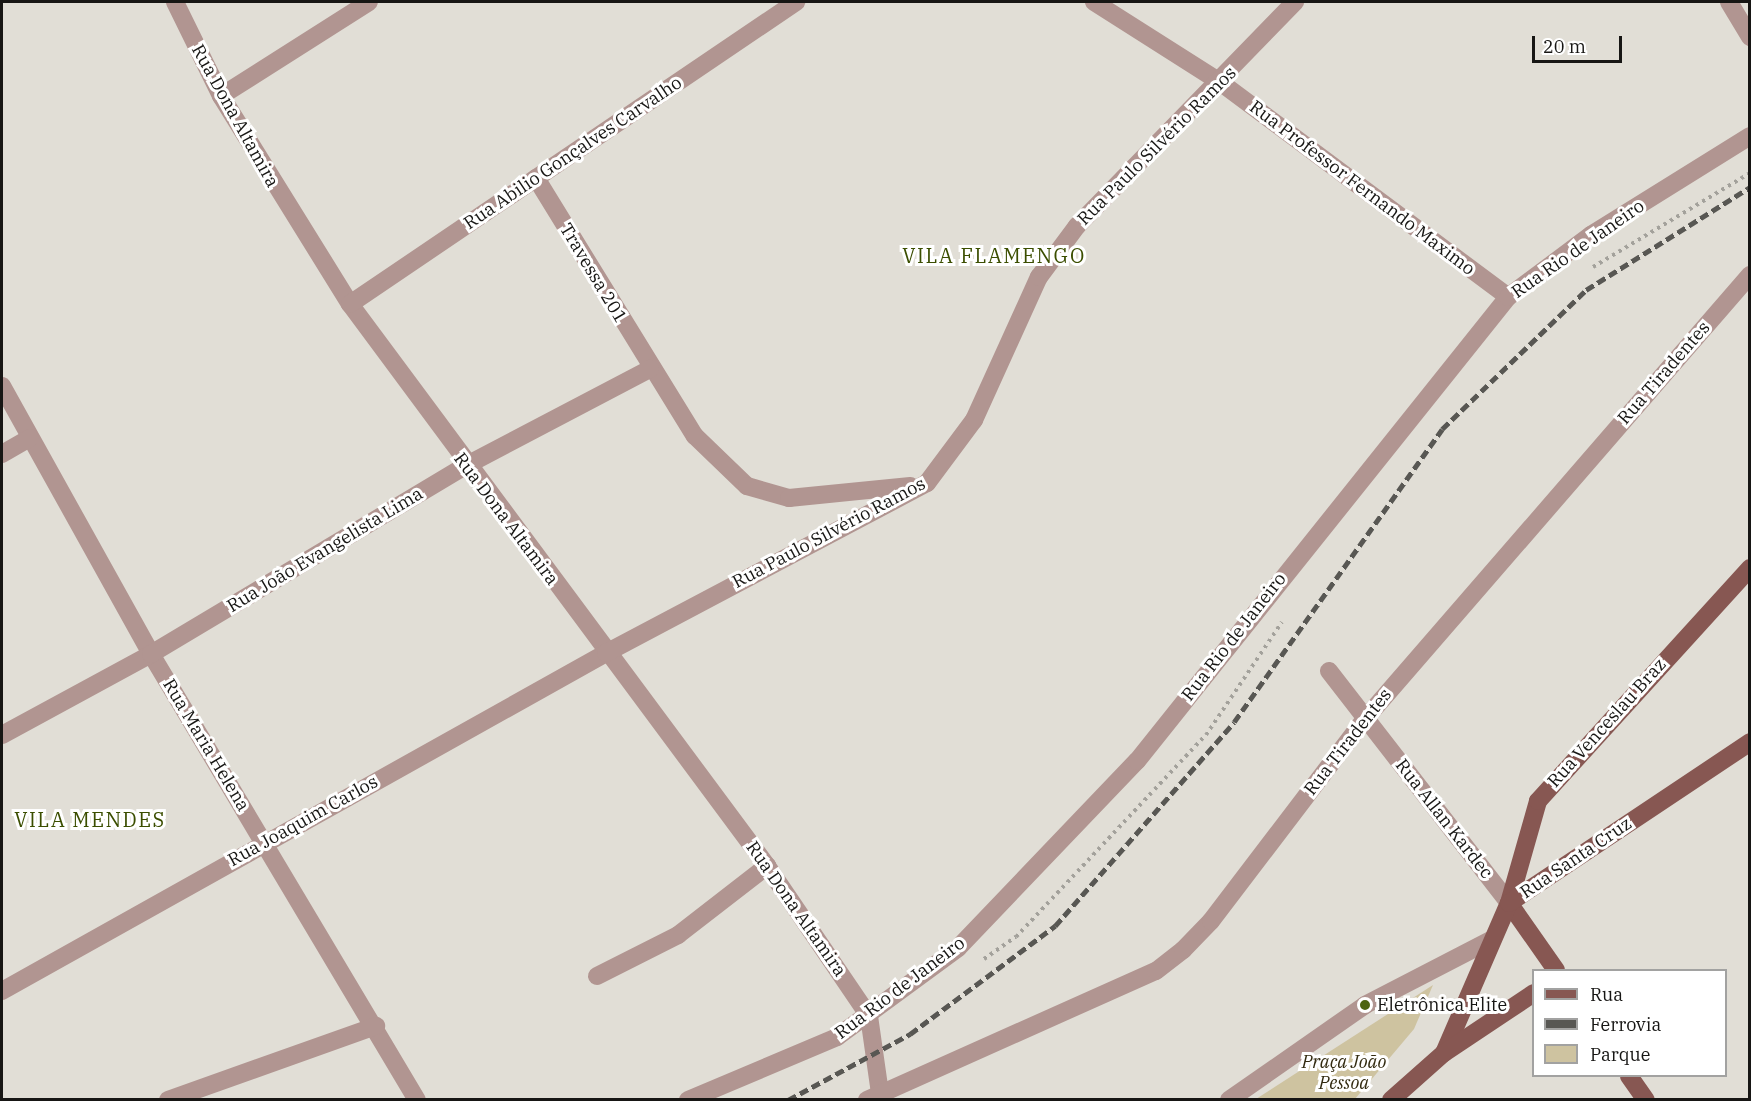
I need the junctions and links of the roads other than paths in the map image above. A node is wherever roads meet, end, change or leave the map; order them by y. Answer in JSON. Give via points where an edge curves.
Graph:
{"nodes":[{"id":1,"x":175,"y":2,"type":"edge"},
{"id":2,"x":369,"y":2,"type":"edge"},
{"id":3,"x":796,"y":2,"type":"edge"},
{"id":4,"x":1094,"y":2,"type":"edge"},
{"id":5,"x":1295,"y":2,"type":"edge"},
{"id":6,"x":1729,"y":2,"type":"edge"},
{"id":7,"x":1749,"y":37,"type":"edge"},
{"id":8,"x":1220,"y":82,"type":"junction"},
{"id":9,"x":221,"y":96,"type":"junction"},
{"id":10,"x":1749,"y":136,"type":"edge"},
{"id":11,"x":536,"y":177,"type":"junction"},
{"id":12,"x":1749,"y":275,"type":"edge"},
{"id":13,"x":1508,"y":297,"type":"junction"},
{"id":14,"x":350,"y":304,"type":"junction"},
{"id":15,"x":650,"y":369,"type":"junction"},
{"id":16,"x":2,"y":387,"type":"edge"},
{"id":17,"x":30,"y":438,"type":"junction"},
{"id":18,"x":2,"y":454,"type":"edge"},
{"id":19,"x":465,"y":465,"type":"junction"},
{"id":20,"x":927,"y":483,"type":"junction"},
{"id":21,"x":1749,"y":568,"type":"edge"},
{"id":22,"x":606,"y":653,"type":"junction"},
{"id":23,"x":151,"y":654,"type":"junction"},
{"id":24,"x":1329,"y":671,"type":"dead end"},
{"id":25,"x":1365,"y":719,"type":"junction"},
{"id":26,"x":2,"y":735,"type":"edge"},
{"id":27,"x":1749,"y":742,"type":"edge"},
{"id":28,"x":264,"y":842,"type":"junction"},
{"id":29,"x":767,"y":866,"type":"junction"},
{"id":30,"x":1509,"y":903,"type":"junction"},
{"id":31,"x":1491,"y":940,"type":"junction"},
{"id":32,"x":1555,"y":969,"type":"edge"},
{"id":33,"x":597,"y":976,"type":"dead end"},
{"id":34,"x":2,"y":991,"type":"edge"},
{"id":35,"x":1532,"y":994,"type":"edge"},
{"id":36,"x":869,"y":1016,"type":"junction"},
{"id":37,"x":376,"y":1026,"type":"junction"},
{"id":38,"x":1444,"y":1053,"type":"junction"},
{"id":39,"x":1630,"y":1077,"type":"edge"},
{"id":40,"x":876,"y":1098,"type":"edge"},
{"id":41,"x":168,"y":1100,"type":"edge"},
{"id":42,"x":417,"y":1100,"type":"edge"},
{"id":43,"x":688,"y":1100,"type":"edge"},
{"id":44,"x":1229,"y":1100,"type":"edge"},
{"id":45,"x":1392,"y":1100,"type":"edge"},
{"id":46,"x":1646,"y":1100,"type":"edge"}],
"edges":[{"from":1,"to":9,"type":"street","name":"Rua Dona Altamira"},
{"from":2,"to":9,"type":"street"},
{"from":3,"to":11,"type":"street","name":"Rua Abilio Gonçalves Carvalho"},
{"from":4,"to":8,"type":"street","name":"Rua Professor Fernando Maximo"},
{"from":5,"to":8,"type":"street","name":"Rua Paulo Silvério Ramos"},
{"from":6,"to":7,"type":"street"},
{"from":8,"to":13,"type":"street","name":"Rua Professor Fernando Maximo"},
{"from":8,"to":20,"type":"street","name":"Rua Paulo Silvério Ramos","via":[[1077,226],[1038,277],[974,420]]},
{"from":9,"to":14,"type":"street","name":"Rua Dona Altamira"},
{"from":10,"to":13,"type":"street","name":"Rua Rio de Janeiro","via":[[1591,235]]},
{"from":11,"to":14,"type":"street","name":"Rua Abilio Gonçalves Carvalho"},
{"from":11,"to":15,"type":"street","name":"Travessa 201"},
{"from":12,"to":25,"type":"street","name":"Rua Tiradentes"},
{"from":13,"to":36,"type":"street","name":"Rua Rio de Janeiro","via":[[1137,760],[958,948]]},
{"from":14,"to":19,"type":"street","name":"Rua Dona Altamira"},
{"from":15,"to":19,"type":"street","name":"Rua João Evangelista Lima"},
{"from":15,"to":20,"type":"street","name":"Travessa 201","via":[[695,436],[747,486],[768,495]]},
{"from":16,"to":17,"type":"street","name":"Rua Maria Helena"},
{"from":17,"to":18,"type":"street"},
{"from":17,"to":23,"type":"street","name":"Rua Maria Helena"},
{"from":19,"to":22,"type":"street","name":"Rua Dona Altamira"},
{"from":19,"to":23,"type":"street","name":"Rua João Evangelista Lima"},
{"from":20,"to":22,"type":"street","name":"Rua Paulo Silvério Ramos"},
{"from":21,"to":30,"type":"main road","name":"Rua Venceslau Braz","via":[[1538,801]]},
{"from":22,"to":28,"type":"street","name":"Rua Joaquim Carlos"},
{"from":22,"to":29,"type":"street","name":"Rua Dona Altamira"},
{"from":23,"to":26,"type":"street","name":"Rua João Evangelista Lima"},
{"from":23,"to":28,"type":"street","name":"Rua Maria Helena"},
{"from":24,"to":25,"type":"street","name":"Rua Allan Kardec"},
{"from":25,"to":30,"type":"street","name":"Rua Allan Kardec"},
{"from":25,"to":40,"type":"street","name":"Rua Tiradentes","via":[[1211,921],[1156,971]]},
{"from":27,"to":30,"type":"main road","name":"Rua Santa Cruz"},
{"from":28,"to":34,"type":"street","name":"Rua Joaquim Carlos"},
{"from":28,"to":37,"type":"street","name":"Rua Maria Helena"},
{"from":29,"to":33,"type":"street","via":[[678,935]]},
{"from":29,"to":36,"type":"street","name":"Rua Dona Altamira"},
{"from":30,"to":31,"type":"main road","name":"Rua Santa Cruz"},
{"from":30,"to":32,"type":"main road","name":"Rua Allan Kardec"},
{"from":31,"to":38,"type":"main road","name":"Rua Santa Cruz"},
{"from":31,"to":44,"type":"street","via":[[1365,1005]]},
{"from":35,"to":38,"type":"main road"},
{"from":36,"to":40,"type":"street"},
{"from":36,"to":43,"type":"street","name":"Rua Rio de Janeiro","via":[[837,1037]]},
{"from":37,"to":41,"type":"street"},
{"from":37,"to":42,"type":"street","name":"Rua Maria Helena"},
{"from":38,"to":45,"type":"main road"},
{"from":39,"to":46,"type":"main road"}]}
